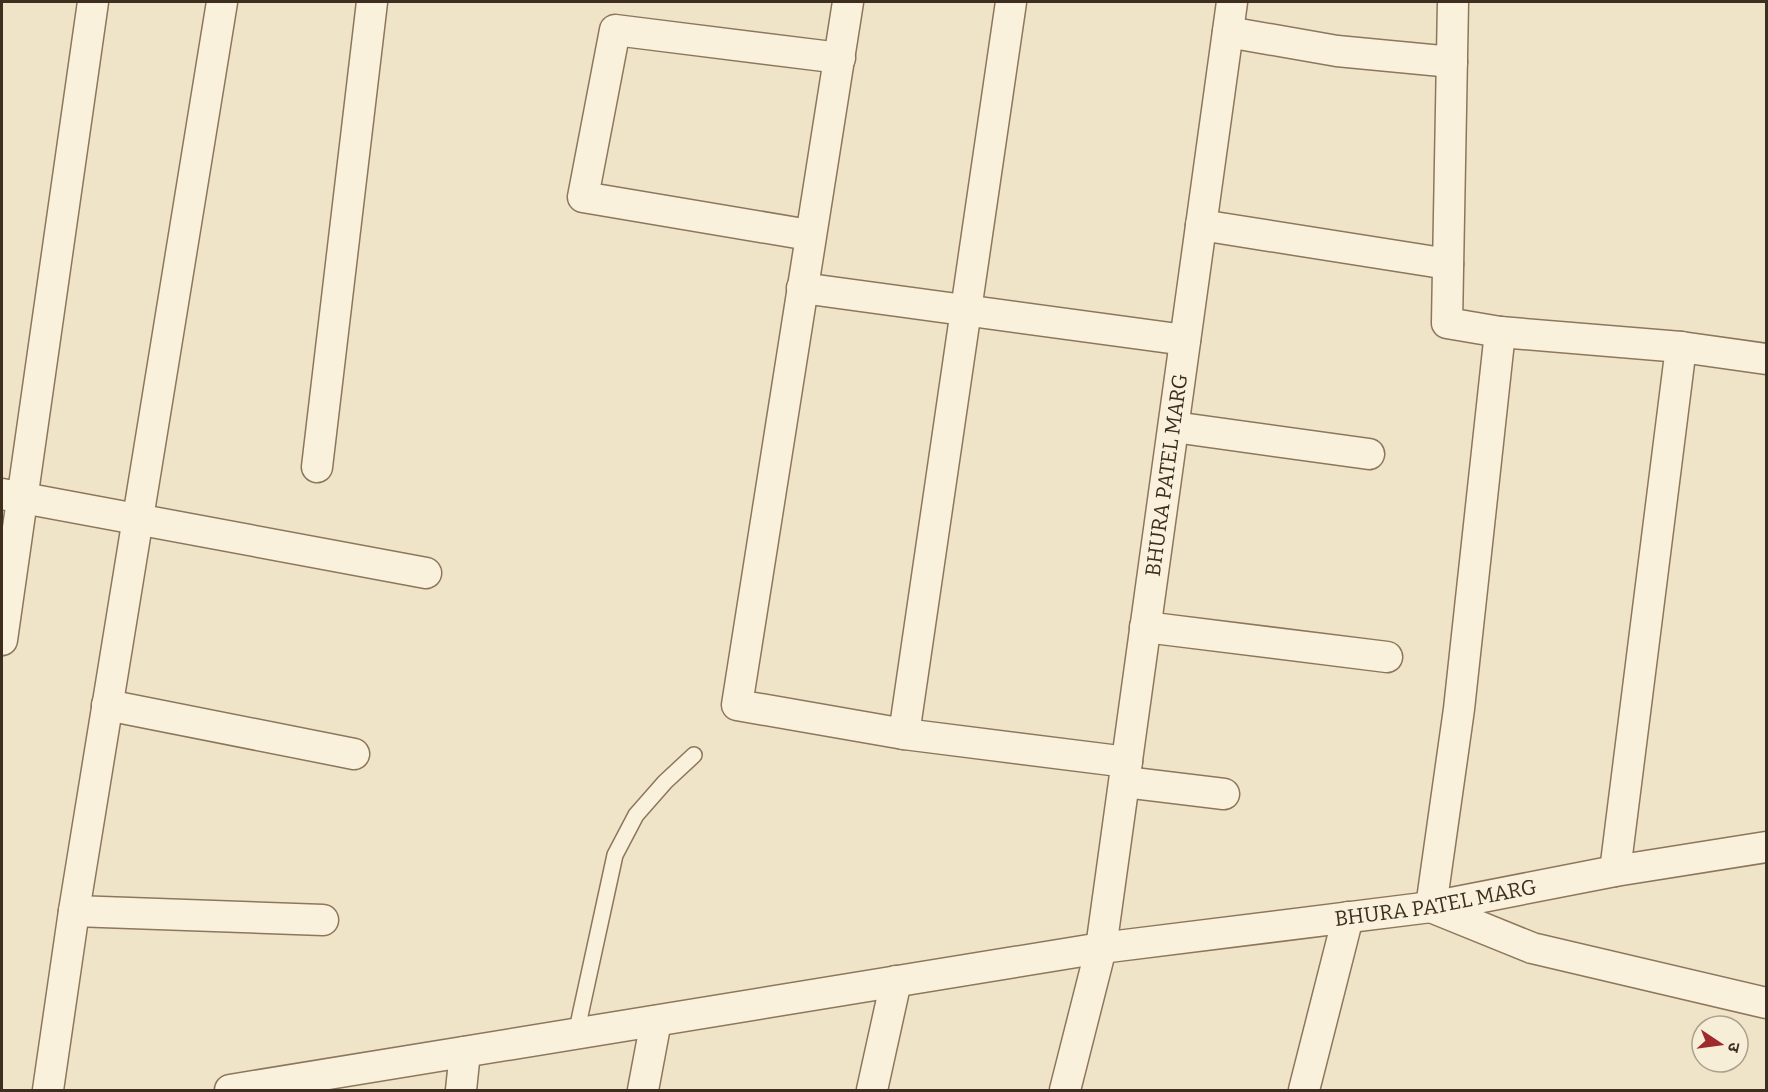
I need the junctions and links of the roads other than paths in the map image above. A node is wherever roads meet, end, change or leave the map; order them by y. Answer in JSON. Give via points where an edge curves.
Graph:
{"nodes":[{"id":1,"x":93,"y":2,"type":"edge"},
{"id":2,"x":222,"y":2,"type":"edge"},
{"id":3,"x":372,"y":2,"type":"edge"},
{"id":4,"x":848,"y":2,"type":"edge"},
{"id":5,"x":1011,"y":2,"type":"edge"},
{"id":6,"x":1232,"y":2,"type":"edge"},
{"id":7,"x":1453,"y":2,"type":"edge"},
{"id":8,"x":1228,"y":32,"type":"junction"},
{"id":9,"x":840,"y":58,"type":"junction"},
{"id":10,"x":1452,"y":62,"type":"junction"},
{"id":11,"x":1201,"y":225,"type":"junction"},
{"id":12,"x":809,"y":235,"type":"junction"},
{"id":13,"x":1448,"y":264,"type":"junction"},
{"id":14,"x":802,"y":288,"type":"junction"},
{"id":15,"x":968,"y":311,"type":"junction"},
{"id":16,"x":1500,"y":332,"type":"junction"},
{"id":17,"x":1185,"y":340,"type":"junction"},
{"id":18,"x":1681,"y":347,"type":"junction"},
{"id":19,"x":1767,"y":359,"type":"edge"},
{"id":20,"x":1174,"y":427,"type":"junction"},
{"id":21,"x":1369,"y":454,"type":"dead end"},
{"id":22,"x":317,"y":467,"type":"dead end"},
{"id":23,"x":12,"y":496,"type":"edge"},
{"id":24,"x":138,"y":520,"type":"junction"},
{"id":25,"x":426,"y":573,"type":"dead end"},
{"id":26,"x":1145,"y":627,"type":"junction"},
{"id":27,"x":2,"y":640,"type":"edge"},
{"id":28,"x":1387,"y":657,"type":"dead end"},
{"id":29,"x":107,"y":705,"type":"junction"},
{"id":30,"x":904,"y":734,"type":"junction"},
{"id":31,"x":354,"y":754,"type":"dead end"},
{"id":32,"x":694,"y":755,"type":"dead end"},
{"id":33,"x":1126,"y":772,"type":"junction"},
{"id":34,"x":1224,"y":794,"type":"dead end"},
{"id":35,"x":1767,"y":848,"type":"edge"},
{"id":36,"x":1615,"y":871,"type":"junction"},
{"id":37,"x":1431,"y":907,"type":"junction"},
{"id":38,"x":74,"y":911,"type":"junction"},
{"id":39,"x":1348,"y":917,"type":"junction"},
{"id":40,"x":323,"y":920,"type":"dead end"},
{"id":41,"x":1101,"y":948,"type":"junction"},
{"id":42,"x":896,"y":981,"type":"junction"},
{"id":43,"x":1767,"y":1003,"type":"edge"},
{"id":44,"x":656,"y":1021,"type":"junction"},
{"id":45,"x":576,"y":1034,"type":"junction"},
{"id":46,"x":465,"y":1052,"type":"junction"},
{"id":47,"x":48,"y":1090,"type":"edge"},
{"id":48,"x":230,"y":1090,"type":"edge"},
{"id":49,"x":461,"y":1090,"type":"edge"},
{"id":50,"x":643,"y":1090,"type":"edge"},
{"id":51,"x":872,"y":1090,"type":"edge"},
{"id":52,"x":1065,"y":1090,"type":"edge"},
{"id":53,"x":1304,"y":1090,"type":"edge"}],
"edges":[{"from":1,"to":23,"type":"street"},
{"from":2,"to":24,"type":"street"},
{"from":3,"to":22,"type":"street"},
{"from":4,"to":9,"type":"street"},
{"from":5,"to":15,"type":"street"},
{"from":6,"to":8,"type":"street","name":"BHURA PATEL MARG"},
{"from":7,"to":10,"type":"street"},
{"from":8,"to":10,"type":"street","via":[[1337,51]]},
{"from":8,"to":11,"type":"street","name":"BHURA PATEL MARG"},
{"from":9,"to":12,"type":"street"},
{"from":9,"to":12,"type":"street","via":[[615,30],[583,197]]},
{"from":10,"to":13,"type":"street"},
{"from":11,"to":13,"type":"street"},
{"from":11,"to":17,"type":"street","name":"BHURA PATEL MARG"},
{"from":12,"to":14,"type":"street"},
{"from":13,"to":16,"type":"street","via":[[1447,323]]},
{"from":14,"to":15,"type":"street"},
{"from":14,"to":30,"type":"street","via":[[737,705]]},
{"from":15,"to":17,"type":"street"},
{"from":15,"to":30,"type":"street"},
{"from":16,"to":18,"type":"street"},
{"from":16,"to":37,"type":"street","via":[[1459,709]]},
{"from":17,"to":20,"type":"street","name":"BHURA PATEL MARG"},
{"from":18,"to":19,"type":"street"},
{"from":18,"to":36,"type":"street"},
{"from":20,"to":21,"type":"street"},
{"from":20,"to":26,"type":"street","name":"BHURA PATEL MARG"},
{"from":23,"to":24,"type":"street"},
{"from":23,"to":27,"type":"street"},
{"from":24,"to":25,"type":"street"},
{"from":24,"to":29,"type":"street"},
{"from":26,"to":28,"type":"street"},
{"from":26,"to":33,"type":"street","name":"BHURA PATEL MARG"},
{"from":29,"to":31,"type":"street"},
{"from":29,"to":38,"type":"street"},
{"from":30,"to":33,"type":"street"},
{"from":32,"to":45,"type":"lane","via":[[636,815],[615,855]]},
{"from":33,"to":34,"type":"street"},
{"from":33,"to":41,"type":"street","name":"BHURA PATEL MARG"},
{"from":35,"to":36,"type":"street","name":"BHURA PATEL MARG"},
{"from":36,"to":37,"type":"street","name":"BHURA PATEL MARG"},
{"from":37,"to":39,"type":"street","name":"BHURA PATEL MARG"},
{"from":37,"to":43,"type":"street","via":[[1532,948]]},
{"from":38,"to":40,"type":"street"},
{"from":38,"to":47,"type":"street"},
{"from":39,"to":41,"type":"street","name":"BHURA PATEL MARG"},
{"from":39,"to":53,"type":"street"},
{"from":41,"to":42,"type":"street"},
{"from":41,"to":52,"type":"street","name":"BHURA PATEL MARG"},
{"from":42,"to":44,"type":"street"},
{"from":42,"to":51,"type":"street"},
{"from":44,"to":45,"type":"street"},
{"from":44,"to":50,"type":"street"},
{"from":45,"to":46,"type":"street"},
{"from":46,"to":48,"type":"street"},
{"from":46,"to":49,"type":"street"}]}
